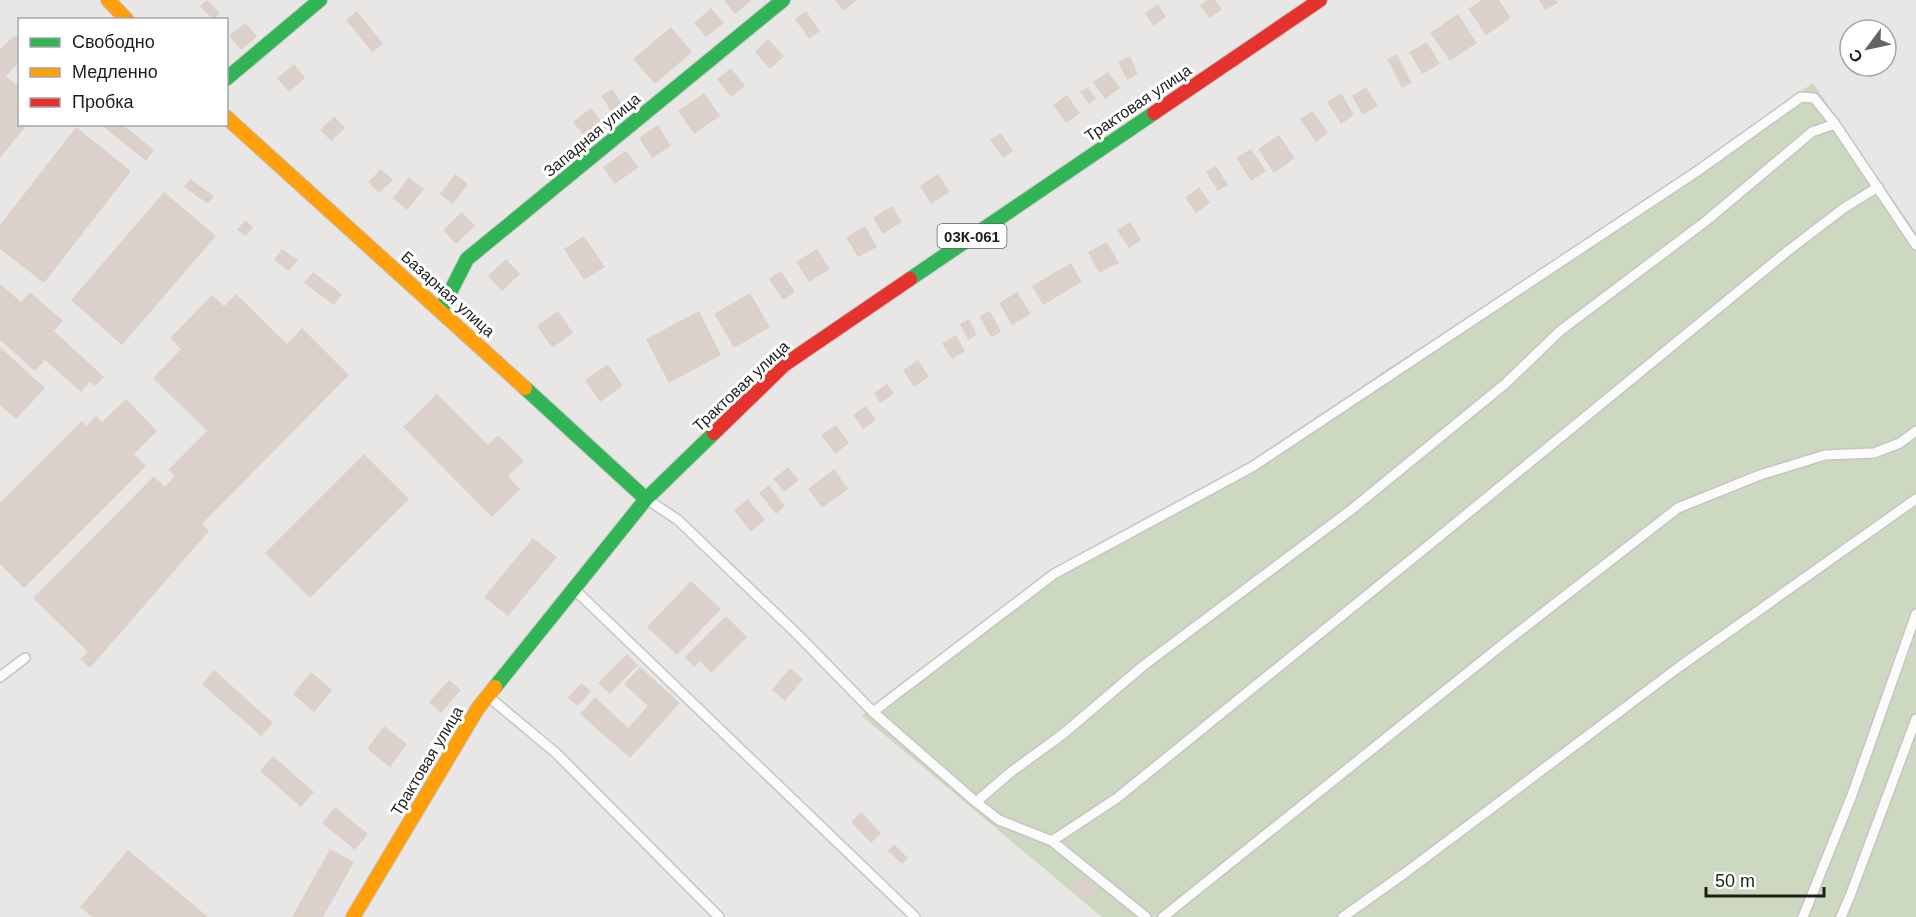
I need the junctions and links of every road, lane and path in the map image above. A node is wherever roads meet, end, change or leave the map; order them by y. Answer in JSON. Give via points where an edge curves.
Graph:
{"nodes":[{"id":1,"x":108,"y":0,"type":"edge"},
{"id":2,"x":320,"y":0,"type":"edge"},
{"id":3,"x":783,"y":0,"type":"edge"},
{"id":4,"x":1320,"y":0,"type":"edge"},
{"id":5,"x":125,"y":18,"type":"edge"},
{"id":6,"x":228,"y":77,"type":"edge"},
{"id":7,"x":228,"y":119,"type":"edge"},
{"id":8,"x":1834,"y":124,"type":"junction"},
{"id":9,"x":1878,"y":187,"type":"junction"},
{"id":10,"x":1916,"y":245,"type":"edge"},
{"id":11,"x":441,"y":310,"type":"junction"},
{"id":12,"x":1916,"y":431,"type":"edge"},
{"id":13,"x":646,"y":499,"type":"junction"},
{"id":14,"x":1916,"y":499,"type":"edge"},
{"id":15,"x":574,"y":589,"type":"junction"},
{"id":16,"x":1916,"y":614,"type":"edge"},
{"id":17,"x":25,"y":658,"type":"dead end"},
{"id":18,"x":0,"y":677,"type":"edge"},
{"id":19,"x":488,"y":696,"type":"junction"},
{"id":20,"x":873,"y":712,"type":"junction"},
{"id":21,"x":1916,"y":719,"type":"edge"},
{"id":22,"x":976,"y":802,"type":"junction"},
{"id":23,"x":1052,"y":841,"type":"junction"},
{"id":24,"x":352,"y":917,"type":"edge"},
{"id":25,"x":719,"y":917,"type":"edge"},
{"id":26,"x":915,"y":917,"type":"edge"},
{"id":27,"x":1146,"y":917,"type":"edge"},
{"id":28,"x":1163,"y":917,"type":"edge"},
{"id":29,"x":1343,"y":917,"type":"edge"},
{"id":30,"x":1803,"y":917,"type":"edge"},
{"id":31,"x":1841,"y":917,"type":"edge"}],
"edges":[{"from":1,"to":5,"type":"main road"},
{"from":2,"to":6,"type":"main road"},
{"from":3,"to":11,"type":"main road","name":"Западная улица","via":[[467,259]]},
{"from":4,"to":13,"type":"main road","name":"Трактовая улица","number":"03К-061","via":[[784,365]]},
{"from":7,"to":11,"type":"main road","name":"Базарная улица"},
{"from":8,"to":9,"type":"lane"},
{"from":8,"to":20,"type":"lane","via":[[1814,98],[1801,97],[1699,170],[1252,467],[1054,574]]},
{"from":8,"to":22,"type":"lane","via":[[1812,132],[1706,221],[1560,331],[1505,384],[1360,503],[1143,666]]},
{"from":9,"to":10,"type":"lane"},
{"from":9,"to":23,"type":"lane","via":[[1789,250],[1117,798]]},
{"from":11,"to":13,"type":"main road","name":"Базарная улица"},
{"from":12,"to":28,"type":"lane","via":[[1900,443],[1874,453],[1825,455],[1760,475],[1678,508]]},
{"from":13,"to":15,"type":"main road","name":"Трактовая улица"},
{"from":13,"to":20,"type":"lane","via":[[678,520]]},
{"from":14,"to":29,"type":"lane","via":[[1679,667]]},
{"from":15,"to":19,"type":"main road","name":"Трактовая улица"},
{"from":15,"to":26,"type":"lane"},
{"from":16,"to":30,"type":"lane","via":[[1852,795]]},
{"from":17,"to":18,"type":"lane"},
{"from":19,"to":24,"type":"main road","name":"Трактовая улица"},
{"from":19,"to":25,"type":"lane","via":[[556,753]]},
{"from":20,"to":22,"type":"lane"},
{"from":21,"to":31,"type":"lane"},
{"from":22,"to":23,"type":"lane","via":[[999,820]]},
{"from":23,"to":27,"type":"lane"}]}
